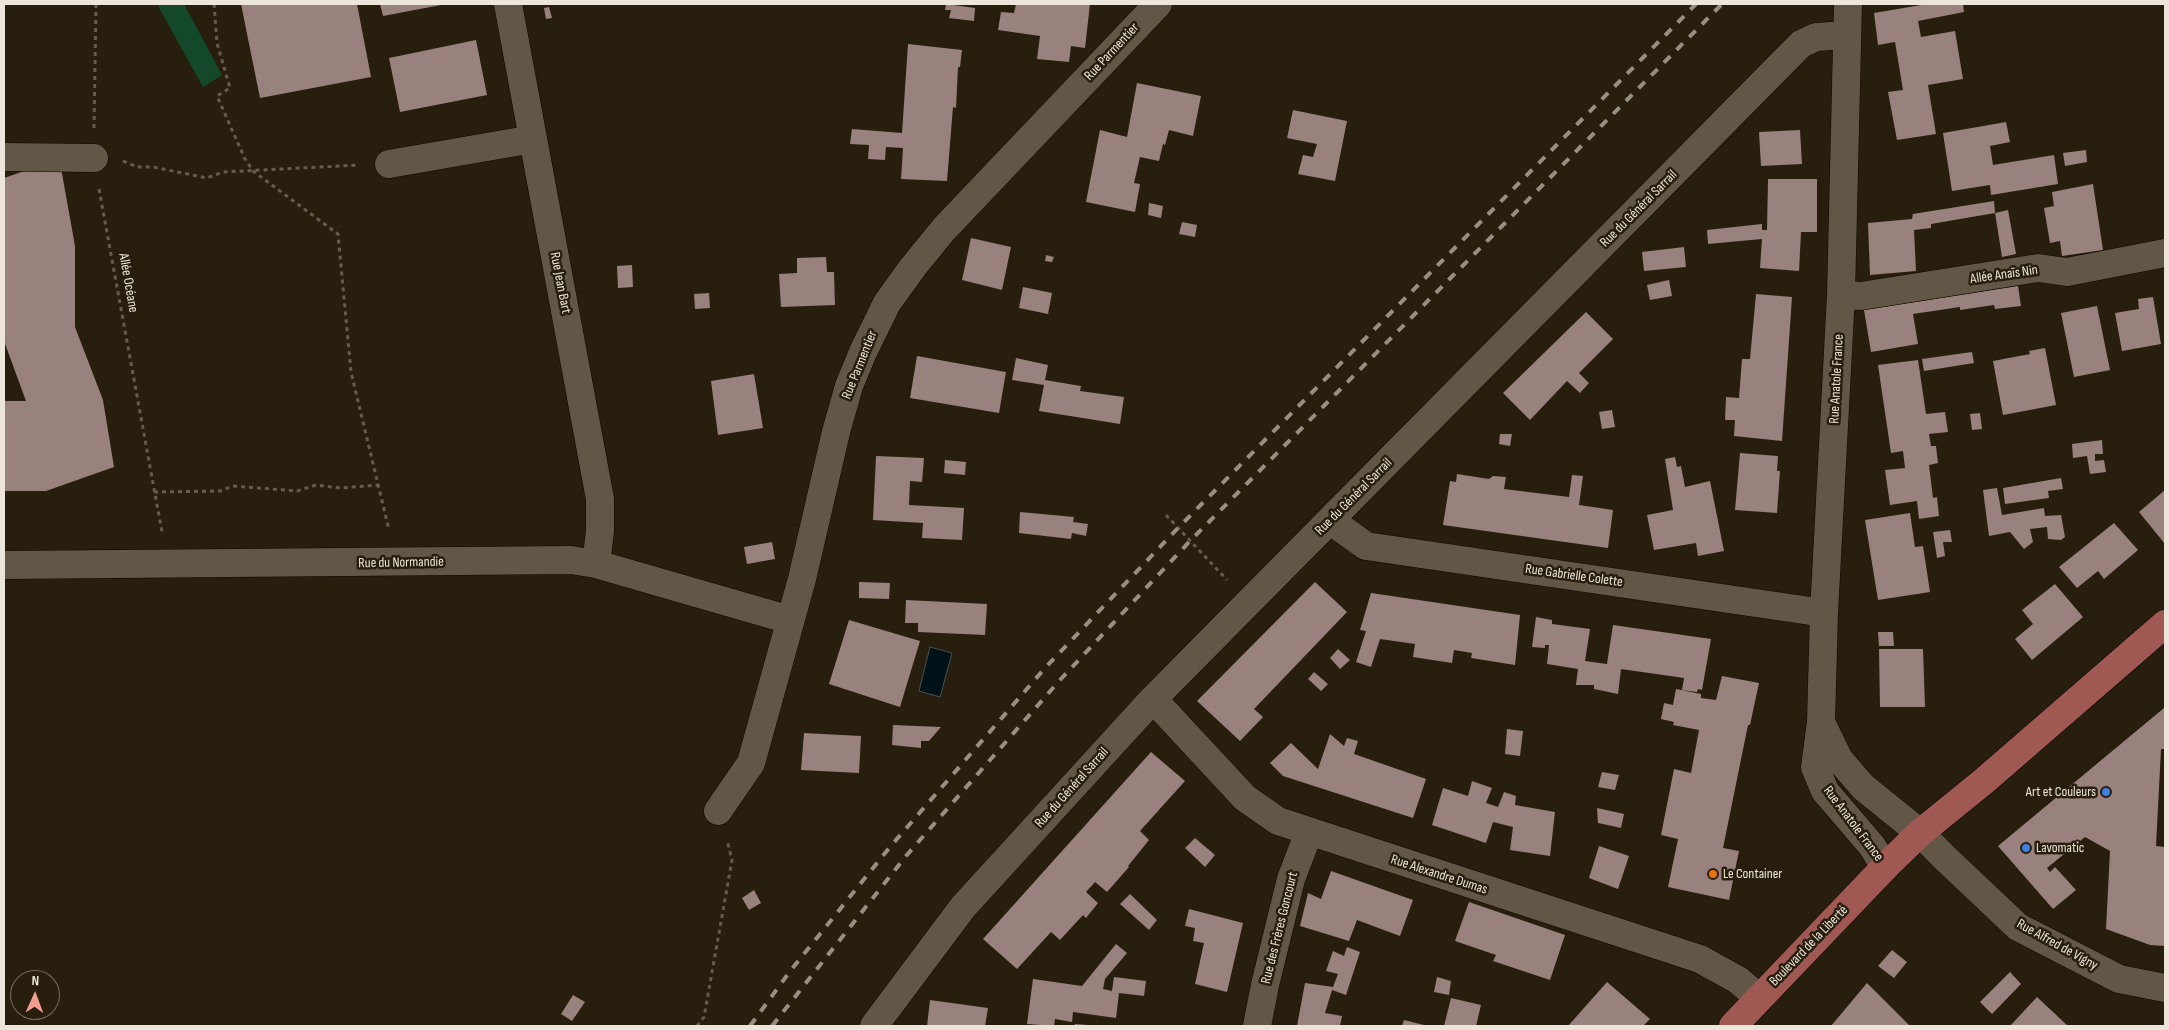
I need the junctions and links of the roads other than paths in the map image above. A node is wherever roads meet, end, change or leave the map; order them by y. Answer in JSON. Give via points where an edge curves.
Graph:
{"nodes":[{"id":1,"x":508,"y":4,"type":"edge"},
{"id":2,"x":1158,"y":4,"type":"edge"},
{"id":3,"x":1848,"y":4,"type":"edge"},
{"id":4,"x":1847,"y":35,"type":"junction"},
{"id":5,"x":533,"y":139,"type":"junction"},
{"id":6,"x":4,"y":157,"type":"edge"},
{"id":7,"x":94,"y":158,"type":"road end"},
{"id":8,"x":389,"y":164,"type":"road end"},
{"id":9,"x":2165,"y":253,"type":"edge"},
{"id":10,"x":1841,"y":295,"type":"junction"},
{"id":11,"x":1331,"y":521,"type":"junction"},
{"id":12,"x":596,"y":564,"type":"junction"},
{"id":13,"x":4,"y":565,"type":"edge"},
{"id":14,"x":1824,"y":613,"type":"junction"},
{"id":15,"x":790,"y":620,"type":"junction"},
{"id":16,"x":2165,"y":624,"type":"edge"},
{"id":17,"x":1154,"y":699,"type":"junction"},
{"id":18,"x":1822,"y":722,"type":"junction"},
{"id":19,"x":718,"y":811,"type":"road end"},
{"id":20,"x":1309,"y":832,"type":"junction"},
{"id":21,"x":1920,"y":832,"type":"junction"},
{"id":22,"x":1885,"y":867,"type":"junction"},
{"id":23,"x":2165,"y":988,"type":"edge"},
{"id":24,"x":1759,"y":998,"type":"junction"},
{"id":25,"x":874,"y":1026,"type":"edge"},
{"id":26,"x":1257,"y":1026,"type":"edge"},
{"id":27,"x":1733,"y":1026,"type":"edge"}],
"edges":[{"from":1,"to":5,"type":"street","name":"Rue Jean Bart"},
{"from":2,"to":15,"type":"street","name":"Rue Parmentier","via":[[944,229],[887,303],[849,386]]},
{"from":3,"to":4,"type":"street"},
{"from":4,"to":10,"type":"street","name":"Rue Anatole France"},
{"from":4,"to":11,"type":"street","name":"Rue du Général Sarrail","via":[[1816,37],[1802,44]]},
{"from":5,"to":8,"type":"street"},
{"from":5,"to":12,"type":"street","name":"Rue Jean Bart","via":[[600,499]]},
{"from":6,"to":7,"type":"street"},
{"from":9,"to":10,"type":"street","name":"Allée Anaïs Nin","via":[[2067,272],[2038,268],[1861,296]]},
{"from":10,"to":14,"type":"street","name":"Rue Anatole France"},
{"from":11,"to":14,"type":"street","name":"Rue Gabrielle Colette","via":[[1366,546]]},
{"from":11,"to":17,"type":"street","name":"Rue du Général Sarrail"},
{"from":12,"to":13,"type":"street","name":"Rue du Normandie","via":[[571,560]]},
{"from":12,"to":15,"type":"street","name":"Rue du Normandie"},
{"from":14,"to":18,"type":"street","name":"Rue Anatole France"},
{"from":15,"to":19,"type":"street","name":"Rue Parmentier","via":[[751,763]]},
{"from":16,"to":21,"type":"main road","name":"Boulevard de la Liberté","via":[[1984,781]]},
{"from":17,"to":20,"type":"street","name":"Rue Alexandre Dumas","via":[[1246,798],[1278,821]]},
{"from":17,"to":25,"type":"street","name":"Rue du Général Sarrail","via":[[963,907]]},
{"from":18,"to":21,"type":"street","name":"Rue Anatole France","via":[[1839,759],[1863,787]]},
{"from":18,"to":22,"type":"street","name":"Rue Anatole France","via":[[1815,767],[1825,791],[1872,846]]},
{"from":20,"to":24,"type":"street","name":"Rue Alexandre Dumas","via":[[1700,959],[1738,980]]},
{"from":20,"to":26,"type":"street","name":"Rue des Frères Goncourt","via":[[1291,879]]},
{"from":21,"to":22,"type":"main road","name":"Boulevard de la Liberté"},
{"from":21,"to":23,"type":"street","name":"Rue Alfred de Vigny","via":[[2018,927],[2119,979]]},
{"from":22,"to":24,"type":"main road","name":"Boulevard de la Liberté"},
{"from":24,"to":27,"type":"main road","name":"Boulevard de la Liberté"}]}
